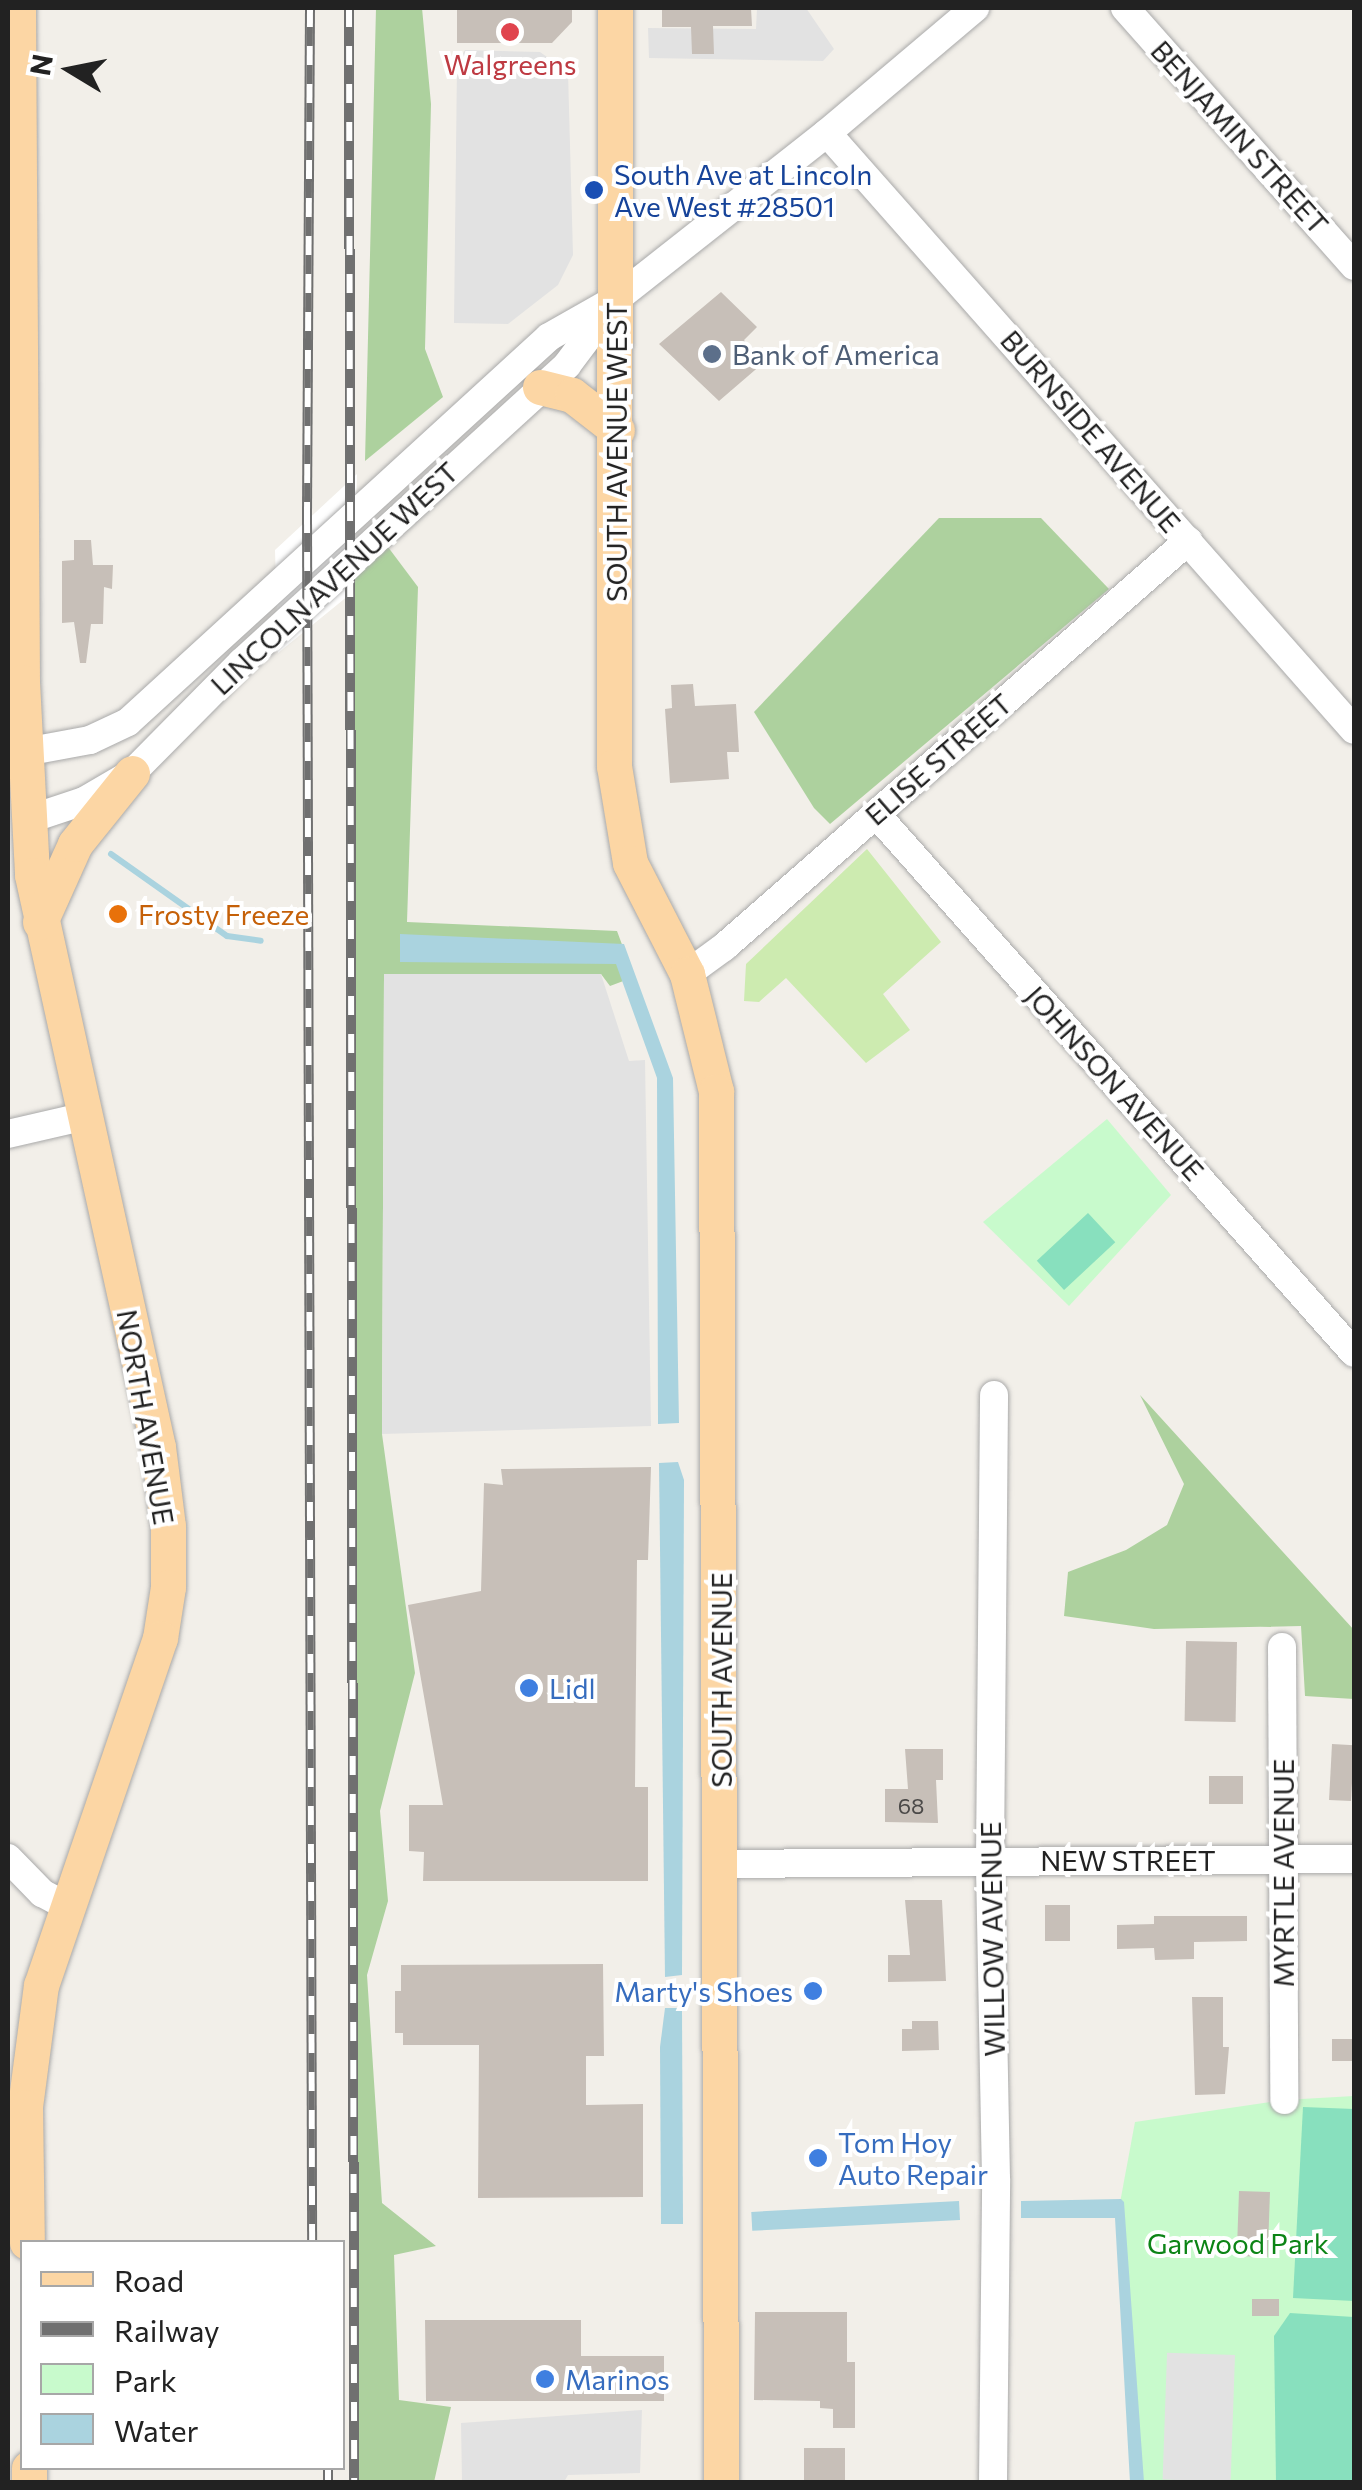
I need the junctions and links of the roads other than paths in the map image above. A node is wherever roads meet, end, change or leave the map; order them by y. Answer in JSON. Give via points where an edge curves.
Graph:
{"nodes":[{"id":1,"x":18,"y":8,"type":"edge"},
{"id":2,"x":615,"y":8,"type":"edge"},
{"id":3,"x":975,"y":8,"type":"edge"},
{"id":4,"x":1126,"y":8,"type":"edge"},
{"id":5,"x":827,"y":133,"type":"junction"},
{"id":6,"x":1354,"y":266,"type":"edge"},
{"id":7,"x":616,"y":300,"type":"junction"},
{"id":8,"x":540,"y":387,"type":"junction"},
{"id":9,"x":617,"y":430,"type":"junction"},
{"id":10,"x":1188,"y":541,"type":"junction"},
{"id":11,"x":1353,"y":724,"type":"edge"},
{"id":12,"x":25,"y":752,"type":"junction"},
{"id":13,"x":132,"y":773,"type":"junction"},
{"id":14,"x":876,"y":814,"type":"junction"},
{"id":15,"x":27,"y":820,"type":"junction"},
{"id":16,"x":645,"y":892,"type":"joint"},
{"id":17,"x":40,"y":923,"type":"junction"},
{"id":18,"x":686,"y":974,"type":"junction"},
{"id":19,"x":86,"y":1116,"type":"junction"},
{"id":20,"x":8,"y":1134,"type":"edge"},
{"id":21,"x":1354,"y":1353,"type":"edge"},
{"id":22,"x":994,"y":1395,"type":"dead end"},
{"id":23,"x":1282,"y":1646,"type":"dead end"},
{"id":24,"x":8,"y":1858,"type":"edge"},
{"id":25,"x":990,"y":1859,"type":"junction"},
{"id":26,"x":1354,"y":1859,"type":"edge"},
{"id":27,"x":1283,"y":1860,"type":"junction"},
{"id":28,"x":722,"y":1864,"type":"junction"},
{"id":29,"x":66,"y":1906,"type":"junction"},
{"id":30,"x":1284,"y":2100,"type":"dead end"},
{"id":31,"x":27,"y":2240,"type":"edge"},
{"id":32,"x":721,"y":2482,"type":"edge"},
{"id":33,"x":993,"y":2482,"type":"edge"}],
"edges":[{"from":1,"to":12,"type":"main road","name":"NORTH AVENUE"},
{"from":2,"to":7,"type":"main road","name":"SOUTH AVENUE WEST"},
{"from":3,"to":5,"type":"street","name":"LINCOLN AVENUE WEST"},
{"from":4,"to":6,"type":"street","name":"BENJAMIN STREET"},
{"from":5,"to":7,"type":"street","name":"LINCOLN AVENUE WEST"},
{"from":5,"to":10,"type":"street","name":"BURNSIDE AVENUE"},
{"from":7,"to":8,"type":"street","name":"LINCOLN AVENUE WEST","via":[[567,365]]},
{"from":7,"to":9,"type":"main road","name":"SOUTH AVENUE WEST"},
{"from":7,"to":12,"type":"street","name":"LINCOLN AVENUE WEST","via":[[549,337],[128,722],[90,740]]},
{"from":8,"to":9,"type":"main road","via":[[572,396]]},
{"from":8,"to":13,"type":"street","name":"LINCOLN AVENUE WEST","via":[[242,662]]},
{"from":9,"to":16,"type":"main road","name":"SOUTH AVENUE WEST","via":[[614,766],[620,826]]},
{"from":10,"to":11,"type":"street","name":"BURNSIDE AVENUE"},
{"from":10,"to":14,"type":"street","name":"ELISE STREET"},
{"from":12,"to":15,"type":"main road","name":"NORTH AVENUE"},
{"from":13,"to":15,"type":"street","name":"LINCOLN AVENUE WEST","via":[[84,801]]},
{"from":13,"to":17,"type":"main road","via":[[75,844]]},
{"from":14,"to":18,"type":"street","name":"ELISE STREET"},
{"from":14,"to":21,"type":"street","name":"JOHNSON AVENUE"},
{"from":15,"to":17,"type":"main road","name":"NORTH AVENUE"},
{"from":16,"to":18,"type":"main road","name":"SOUTH AVENUE"},
{"from":17,"to":19,"type":"main road","name":"NORTH AVENUE"},
{"from":18,"to":28,"type":"main road","name":"SOUTH AVENUE","via":[[716,1091]]},
{"from":19,"to":20,"type":"street"},
{"from":19,"to":29,"type":"main road","name":"NORTH AVENUE","via":[[158,1447],[168,1587],[144,1692]]},
{"from":22,"to":25,"type":"street","name":"WILLOW AVENUE"},
{"from":23,"to":27,"type":"street","name":"MYRTLE AVENUE"},
{"from":24,"to":29,"type":"street"},
{"from":25,"to":27,"type":"street","name":"NEW STREET"},
{"from":25,"to":28,"type":"street","name":"NEW STREET"},
{"from":25,"to":33,"type":"street","name":"WILLOW AVENUE"},
{"from":26,"to":27,"type":"street","name":"NEW STREET"},
{"from":27,"to":30,"type":"street","name":"MYRTLE AVENUE"},
{"from":28,"to":32,"type":"main road","name":"SOUTH AVENUE"},
{"from":29,"to":31,"type":"main road","name":"NORTH AVENUE","via":[[30,2047]]}]}
